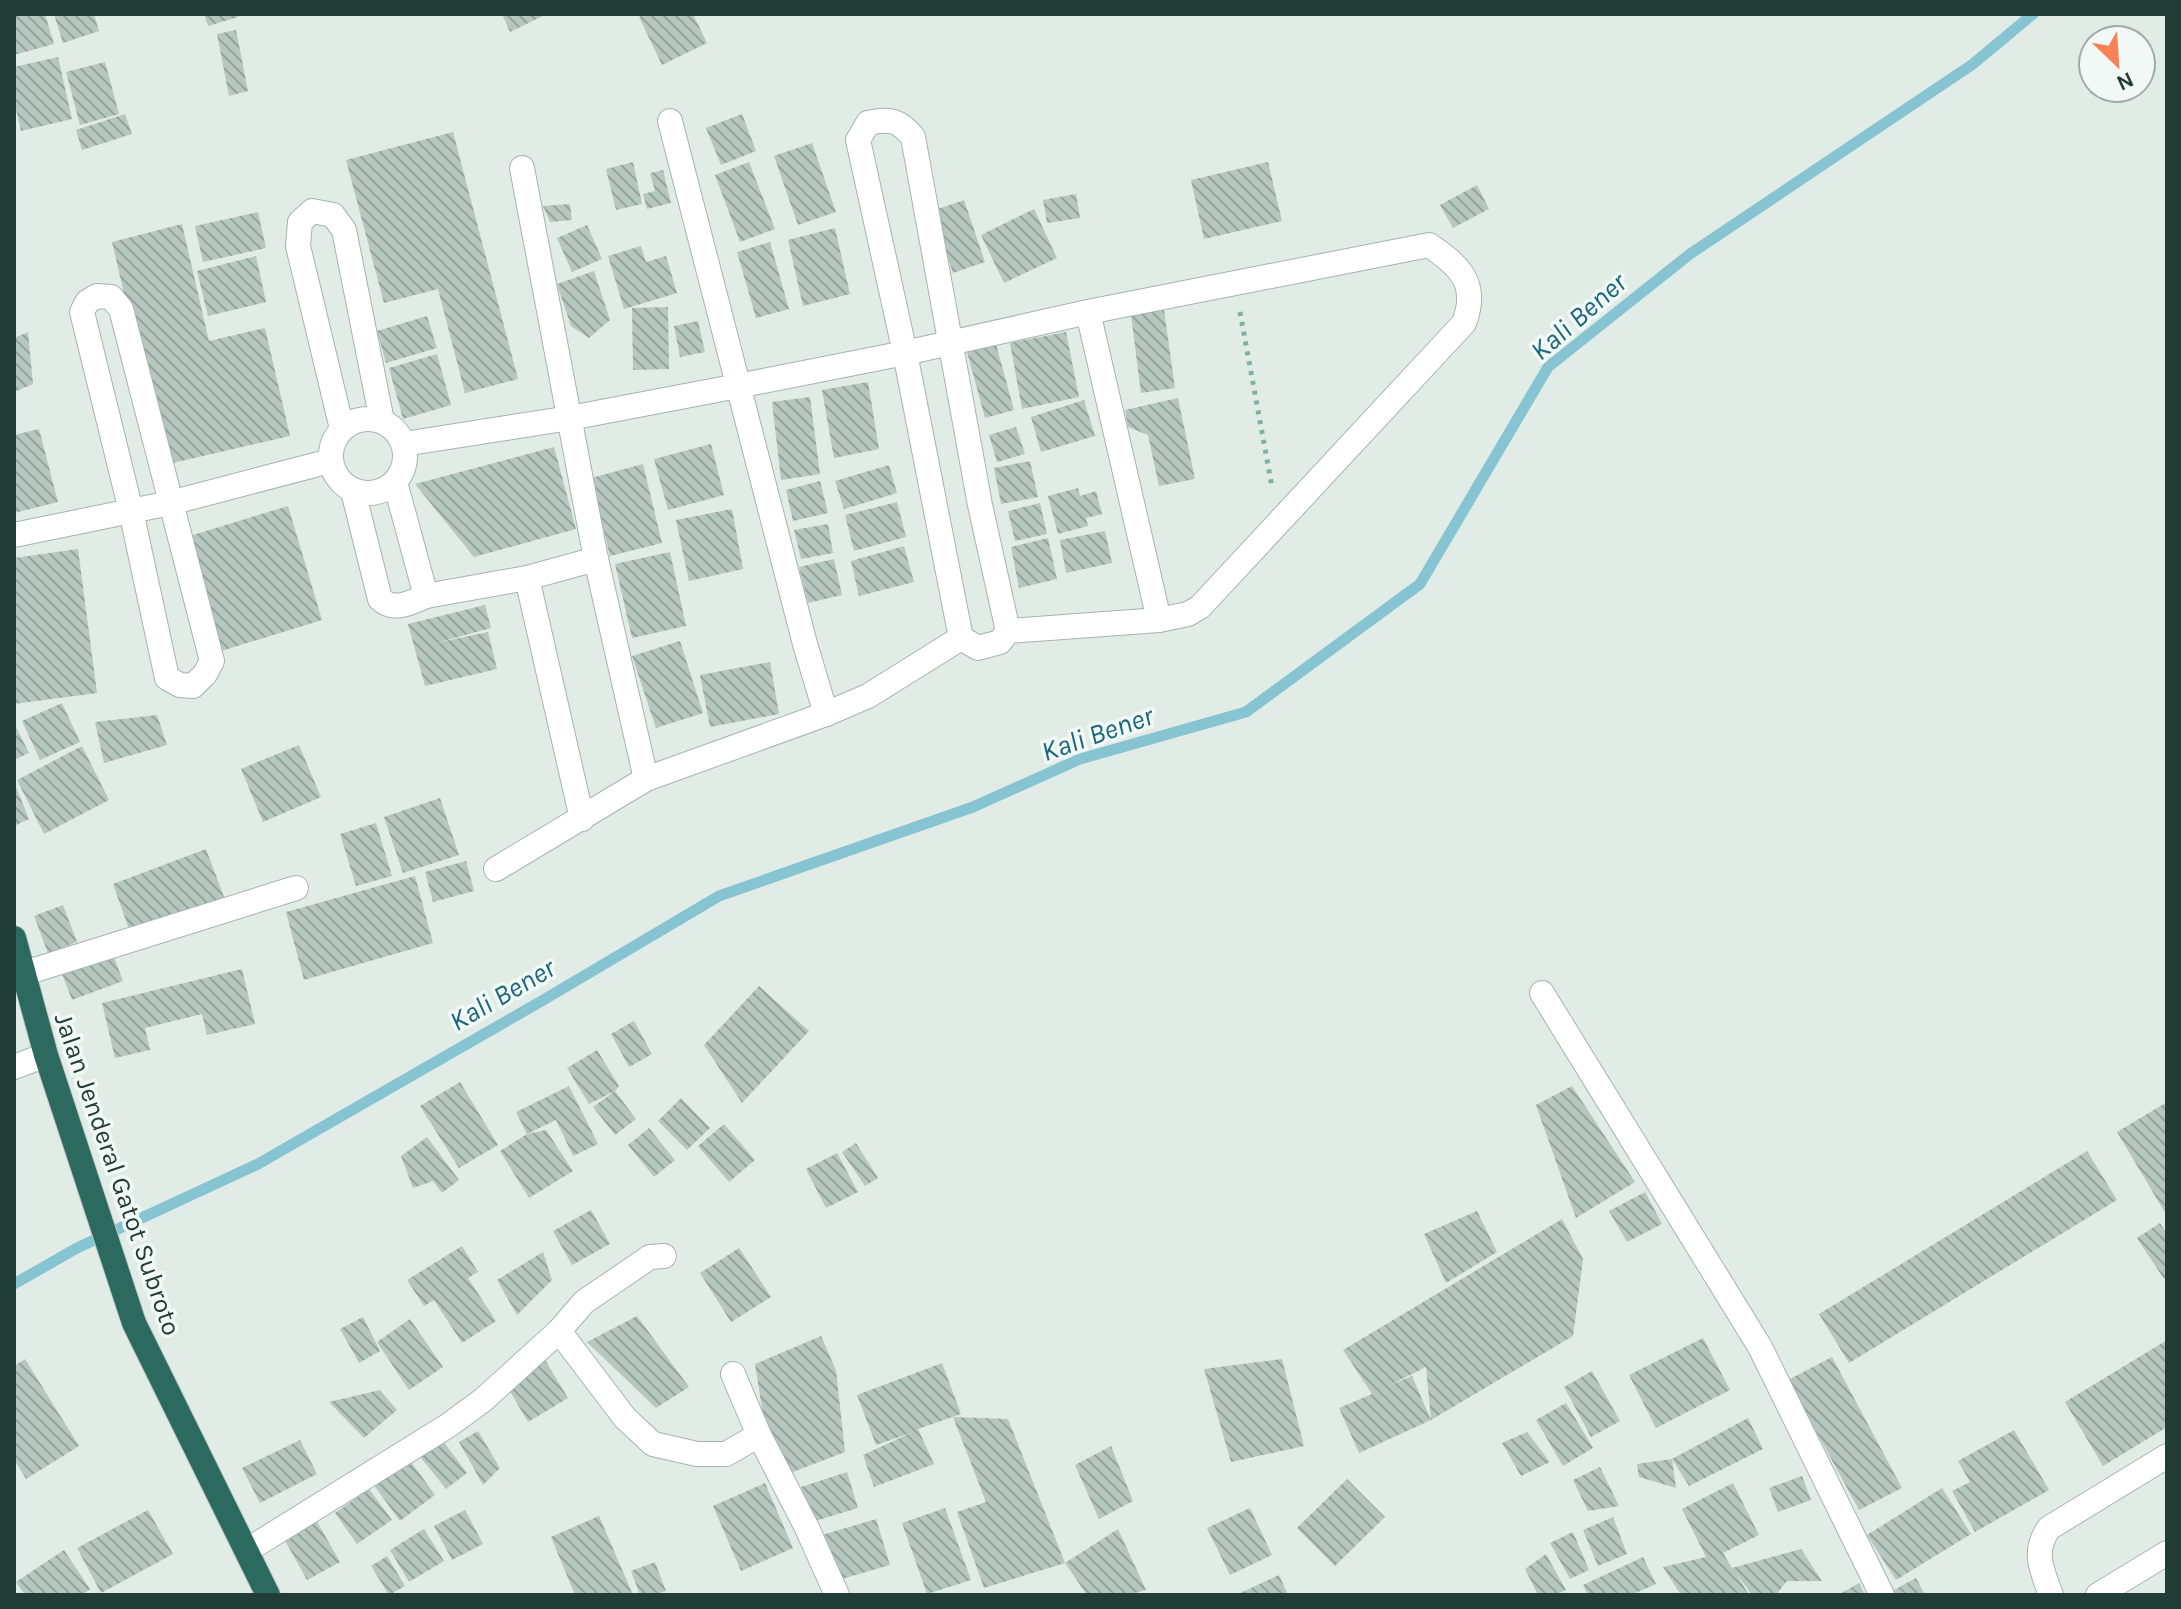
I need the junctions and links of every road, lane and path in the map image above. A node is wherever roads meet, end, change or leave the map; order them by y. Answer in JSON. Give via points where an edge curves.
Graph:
{"nodes":[{"id":1,"x":670,"y":121,"type":"dead end"},
{"id":2,"x":522,"y":168,"type":"dead end"},
{"id":3,"x":1235,"y":283,"type":"junction"},
{"id":4,"x":1088,"y":312,"type":"junction"},
{"id":5,"x":951,"y":342,"type":"junction"},
{"id":6,"x":905,"y":353,"type":"junction"},
{"id":7,"x":738,"y":386,"type":"junction"},
{"id":8,"x":570,"y":418,"type":"junction"},
{"id":9,"x":382,"y":421,"type":"junction"},
{"id":10,"x":342,"y":429,"type":"junction"},
{"id":11,"x":404,"y":444,"type":"junction"},
{"id":12,"x":330,"y":461,"type":"junction"},
{"id":13,"x":395,"y":482,"type":"junction"},
{"id":14,"x":353,"y":491,"type":"junction"},
{"id":15,"x":170,"y":503,"type":"junction"},
{"id":16,"x":131,"y":511,"type":"junction"},
{"id":17,"x":1279,"y":524,"type":"junction"},
{"id":18,"x":14,"y":535,"type":"edge"},
{"id":19,"x":596,"y":559,"type":"junction"},
{"id":20,"x":527,"y":578,"type":"junction"},
{"id":21,"x":426,"y":596,"type":"junction"},
{"id":22,"x":1159,"y":620,"type":"junction"},
{"id":23,"x":1008,"y":631,"type":"junction"},
{"id":24,"x":961,"y":638,"type":"junction"},
{"id":25,"x":826,"y":714,"type":"junction"},
{"id":26,"x":646,"y":779,"type":"junction"},
{"id":27,"x":582,"y":819,"type":"junction"},
{"id":28,"x":496,"y":869,"type":"dead end"},
{"id":29,"x":296,"y":888,"type":"dead end"},
{"id":30,"x":14,"y":938,"type":"edge"},
{"id":31,"x":22,"y":974,"type":"junction"},
{"id":32,"x":1542,"y":993,"type":"dead end"},
{"id":33,"x":46,"y":1055,"type":"junction"},
{"id":34,"x":14,"y":1067,"type":"edge"},
{"id":35,"x":664,"y":1256,"type":"dead end"},
{"id":36,"x":559,"y":1331,"type":"junction"},
{"id":37,"x":733,"y":1374,"type":"dead end"},
{"id":38,"x":759,"y":1435,"type":"junction"},
{"id":39,"x":2167,"y":1456,"type":"edge"},
{"id":40,"x":246,"y":1551,"type":"junction"},
{"id":41,"x":2167,"y":1553,"type":"edge"},
{"id":42,"x":2100,"y":1594,"type":"edge"},
{"id":43,"x":268,"y":1595,"type":"edge"},
{"id":44,"x":837,"y":1595,"type":"edge"},
{"id":45,"x":1882,"y":1595,"type":"edge"},
{"id":46,"x":2051,"y":1595,"type":"edge"}],
"edges":[{"from":1,"to":7,"type":"street"},
{"from":2,"to":8,"type":"street"},
{"from":3,"to":4,"type":"street"},
{"from":3,"to":17,"type":"path"},
{"from":3,"to":17,"type":"street","via":[[1429,245],[1454,262],[1468,286],[1471,306],[1464,323]]},
{"from":4,"to":5,"type":"street"},
{"from":4,"to":22,"type":"street"},
{"from":5,"to":6,"type":"street"},
{"from":5,"to":6,"type":"street","via":[[913,137],[901,123],[868,123],[858,140]]},
{"from":5,"to":23,"type":"street"},
{"from":6,"to":7,"type":"street"},
{"from":6,"to":24,"type":"street"},
{"from":7,"to":8,"type":"street"},
{"from":7,"to":25,"type":"street"},
{"from":8,"to":11,"type":"street"},
{"from":8,"to":19,"type":"street"},
{"from":9,"to":10,"type":"street","via":[[367,419]]},
{"from":9,"to":10,"type":"street","via":[[344,230],[333,215],[312,211],[300,222],[298,246]]},
{"from":9,"to":11,"type":"street"},
{"from":10,"to":12,"type":"street"},
{"from":11,"to":13,"type":"street","via":[[403,469]]},
{"from":12,"to":14,"type":"street","via":[[338,479]]},
{"from":12,"to":15,"type":"street"},
{"from":13,"to":14,"type":"street","via":[[383,491]]},
{"from":13,"to":21,"type":"street"},
{"from":14,"to":21,"type":"street","via":[[380,599],[390,606]]},
{"from":15,"to":16,"type":"street"},
{"from":15,"to":16,"type":"street","via":[[212,661],[193,686],[167,678]]},
{"from":15,"to":16,"type":"street","via":[[121,309],[111,297],[97,296],[82,312]]},
{"from":16,"to":18,"type":"street"},
{"from":17,"to":22,"type":"street","via":[[1195,611]]},
{"from":19,"to":20,"type":"street"},
{"from":19,"to":26,"type":"street"},
{"from":20,"to":21,"type":"street"},
{"from":20,"to":27,"type":"street"},
{"from":22,"to":23,"type":"street"},
{"from":23,"to":24,"type":"street","via":[[1000,642],[978,648]]},
{"from":24,"to":25,"type":"street","via":[[868,696]]},
{"from":25,"to":26,"type":"street"},
{"from":26,"to":27,"type":"street"},
{"from":27,"to":28,"type":"street"},
{"from":29,"to":31,"type":"street"},
{"from":30,"to":31,"type":"highway","name":"Jalan Jenderal Gatot Subroto"},
{"from":31,"to":33,"type":"highway","name":"Jalan Jenderal Gatot Subroto"},
{"from":32,"to":45,"type":"street","via":[[1760,1347]]},
{"from":33,"to":34,"type":"street"},
{"from":33,"to":40,"type":"highway","name":"Jalan Jenderal Gatot Subroto","via":[[134,1323]]},
{"from":35,"to":36,"type":"street","via":[[650,1257],[584,1302]]},
{"from":36,"to":38,"type":"street","via":[[625,1418],[653,1444],[726,1454]]},
{"from":36,"to":40,"type":"street","via":[[449,1425]]},
{"from":37,"to":38,"type":"street"},
{"from":38,"to":44,"type":"street"},
{"from":39,"to":46,"type":"street","via":[[2049,1528],[2038,1561]]},
{"from":40,"to":43,"type":"highway","name":"Jalan Jenderal Gatot Subroto"},
{"from":41,"to":42,"type":"street"}]}
